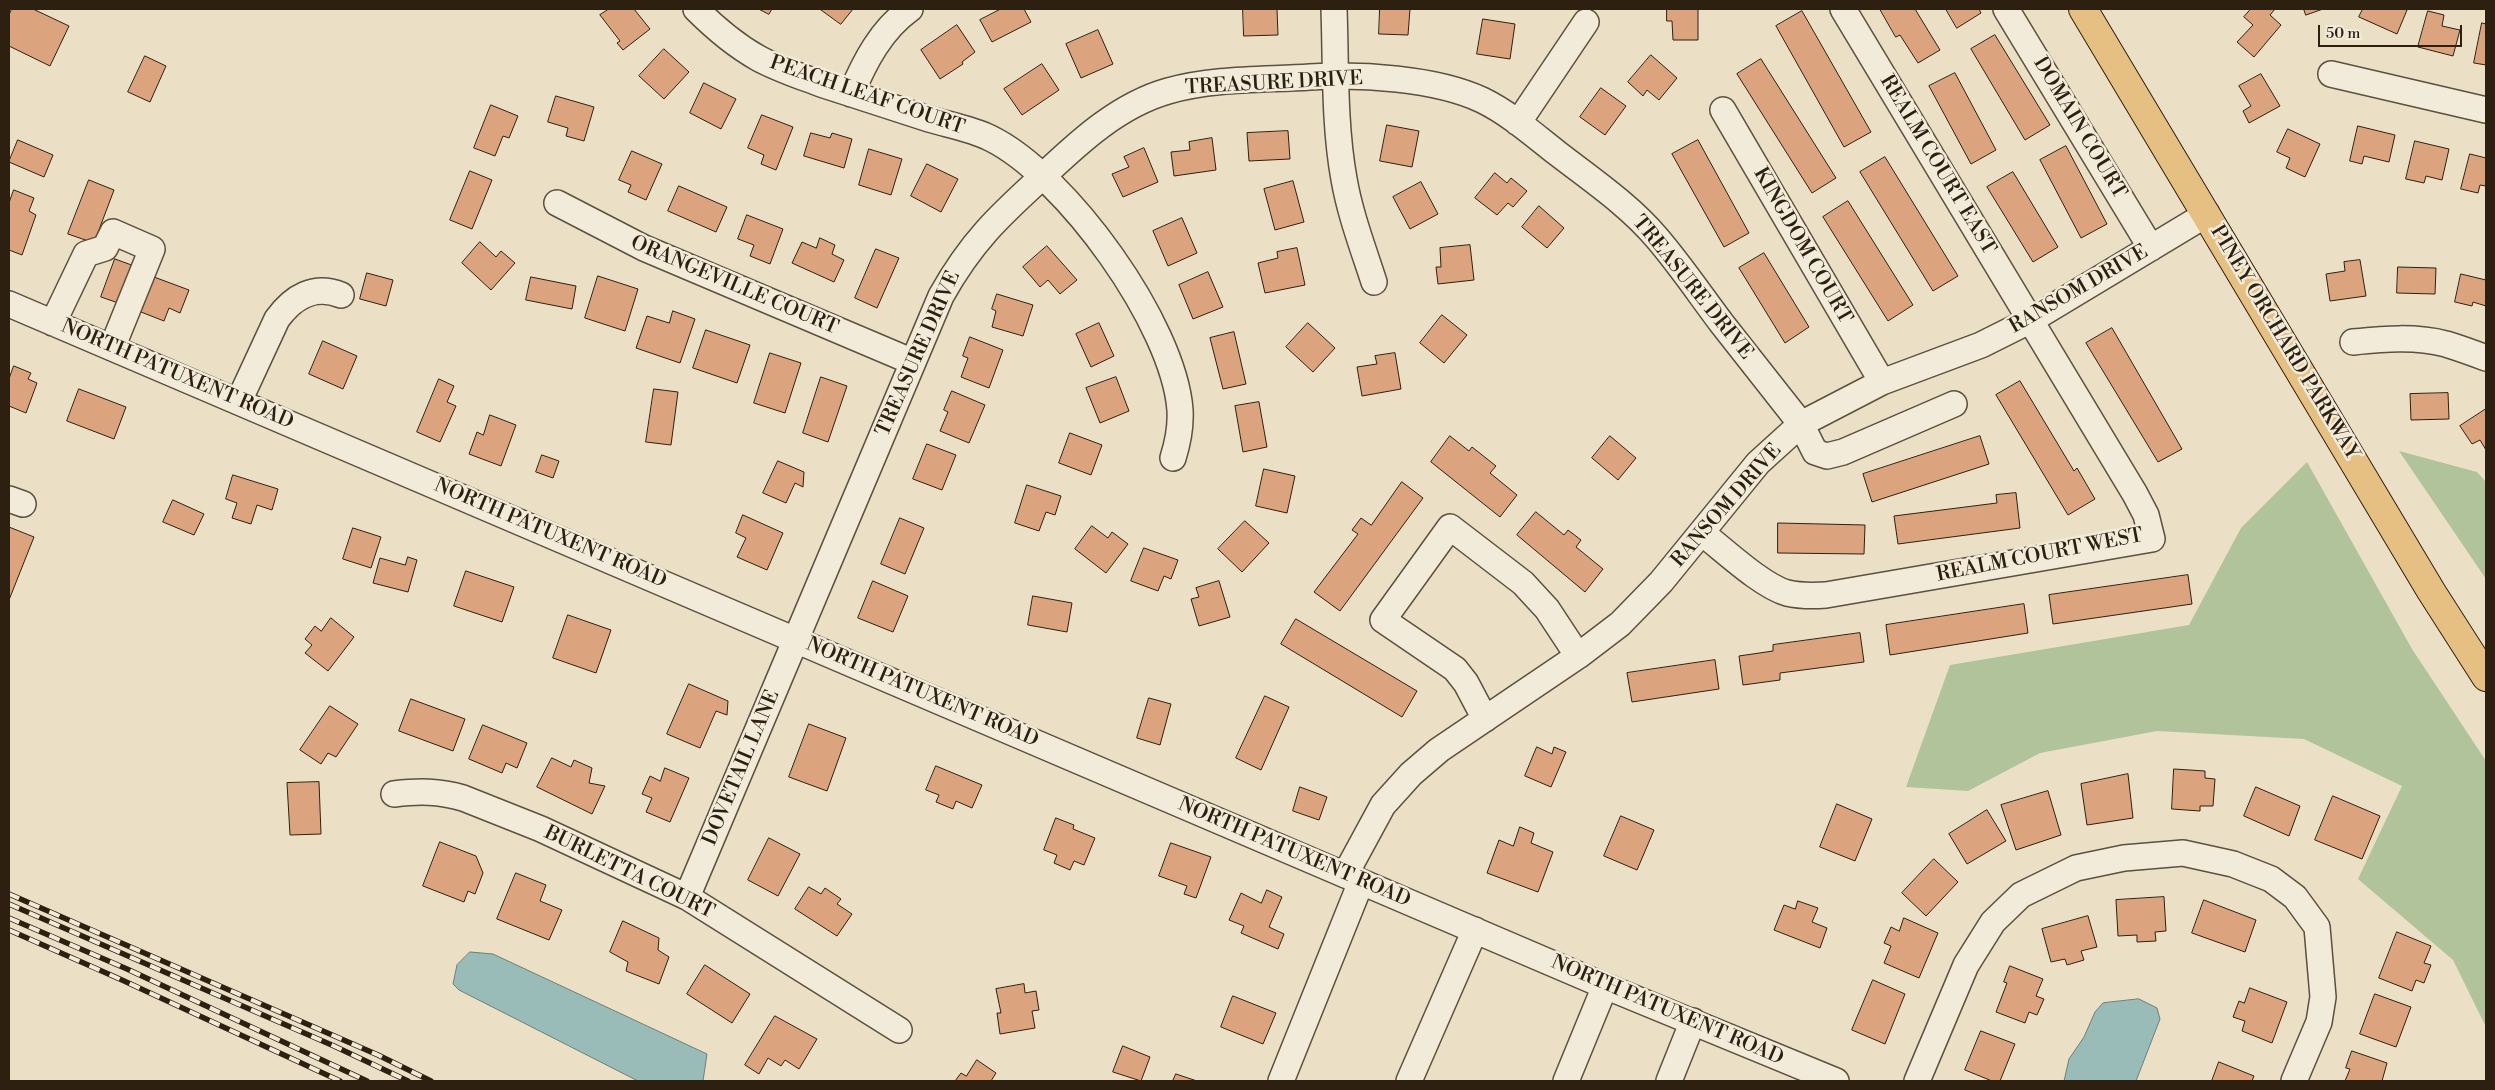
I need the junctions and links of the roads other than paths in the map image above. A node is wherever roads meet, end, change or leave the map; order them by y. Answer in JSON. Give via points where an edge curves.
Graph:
{"nodes":[{"id":1,"x":696,"y":9,"type":"edge"},
{"id":2,"x":910,"y":9,"type":"edge"},
{"id":3,"x":1334,"y":9,"type":"edge"},
{"id":4,"x":1843,"y":9,"type":"edge"},
{"id":5,"x":2006,"y":9,"type":"edge"},
{"id":6,"x":2083,"y":9,"type":"edge"},
{"id":7,"x":1586,"y":22,"type":"dead end"},
{"id":8,"x":2331,"y":74,"type":"dead end"},
{"id":9,"x":1336,"y":76,"type":"junction"},
{"id":10,"x":851,"y":94,"type":"junction"},
{"id":11,"x":1723,"y":110,"type":"dead end"},
{"id":12,"x":2486,"y":110,"type":"edge"},
{"id":13,"x":1518,"y":123,"type":"junction"},
{"id":14,"x":1042,"y":176,"type":"junction"},
{"id":15,"x":557,"y":204,"type":"dead end"},
{"id":16,"x":2207,"y":214,"type":"junction"},
{"id":17,"x":2151,"y":248,"type":"junction"},
{"id":18,"x":1374,"y":282,"type":"dead end"},
{"id":19,"x":341,"y":295,"type":"dead end"},
{"id":20,"x":9,"y":304,"type":"edge"},
{"id":21,"x":2031,"y":320,"type":"junction"},
{"id":22,"x":53,"y":323,"type":"junction"},
{"id":23,"x":2353,"y":342,"type":"dead end"},
{"id":24,"x":112,"y":348,"type":"junction"},
{"id":25,"x":2486,"y":358,"type":"edge"},
{"id":26,"x":913,"y":362,"type":"junction"},
{"id":27,"x":1882,"y":382,"type":"junction"},
{"id":28,"x":239,"y":402,"type":"junction"},
{"id":29,"x":1954,"y":404,"type":"dead end"},
{"id":30,"x":1801,"y":424,"type":"junction"},
{"id":31,"x":1174,"y":458,"type":"dead end"},
{"id":32,"x":1702,"y":533,"type":"junction"},
{"id":33,"x":798,"y":639,"type":"junction"},
{"id":34,"x":1578,"y":656,"type":"junction"},
{"id":35,"x":2486,"y":677,"type":"edge"},
{"id":36,"x":1485,"y":719,"type":"junction"},
{"id":37,"x":394,"y":794,"type":"dead end"},
{"id":38,"x":1353,"y":878,"type":"junction"},
{"id":39,"x":687,"y":897,"type":"junction"},
{"id":40,"x":1475,"y":930,"type":"junction"},
{"id":41,"x":1605,"y":986,"type":"junction"},
{"id":42,"x":1693,"y":1022,"type":"junction"},
{"id":43,"x":899,"y":1030,"type":"dead end"},
{"id":44,"x":1281,"y":1081,"type":"edge"},
{"id":45,"x":1409,"y":1081,"type":"edge"},
{"id":46,"x":1566,"y":1081,"type":"edge"},
{"id":47,"x":1669,"y":1081,"type":"edge"},
{"id":48,"x":1836,"y":1081,"type":"edge"},
{"id":49,"x":1917,"y":1081,"type":"edge"},
{"id":50,"x":2294,"y":1081,"type":"edge"}],
"edges":[{"from":1,"to":10,"type":"street","name":"PEACH LEAF COURT","via":[[728,38],[759,59]]},
{"from":2,"to":10,"type":"street","via":[[875,46],[864,62]]},
{"from":3,"to":9,"type":"street"},
{"from":4,"to":21,"type":"street","name":"REALM COURT EAST"},
{"from":5,"to":17,"type":"street","name":"DOMAIN COURT"},
{"from":6,"to":16,"type":"main road","name":"PINEY ORCHARD PARKWAY"},
{"from":7,"to":13,"type":"street"},
{"from":8,"to":12,"type":"street"},
{"from":9,"to":13,"type":"street","name":"TREASURE DRIVE","via":[[1395,79],[1449,89],[1482,100]]},
{"from":9,"to":14,"type":"street","name":"TREASURE DRIVE","via":[[1204,83],[1167,91],[1137,103],[1106,122],[1073,146]]},
{"from":9,"to":18,"type":"street","via":[[1344,180]]},
{"from":10,"to":14,"type":"street","name":"PEACH LEAF COURT","via":[[988,138],[1011,150]]},
{"from":11,"to":27,"type":"street","name":"KINGDOM COURT"},
{"from":13,"to":30,"type":"street","name":"TREASURE DRIVE","via":[[1624,205],[1656,237]]},
{"from":14,"to":26,"type":"street","name":"TREASURE DRIVE","via":[[988,227],[959,264],[941,296]]},
{"from":14,"to":31,"type":"street","name":"PEACH LEAF COURT","via":[[1111,256],[1137,294],[1158,334],[1174,379],[1180,409],[1180,437]]},
{"from":15,"to":26,"type":"street","name":"ORANGEVILLE COURT","via":[[644,248]]},
{"from":16,"to":17,"type":"street","name":"RANSOM DRIVE"},
{"from":16,"to":35,"type":"main road","name":"PINEY ORCHARD PARKWAY"},
{"from":17,"to":21,"type":"street","name":"RANSOM DRIVE"},
{"from":19,"to":28,"type":"street","via":[[332,291],[306,292],[284,309]]},
{"from":20,"to":22,"type":"street","name":"NORTH PATUXENT ROAD"},
{"from":21,"to":27,"type":"street","name":"RANSOM DRIVE","via":[[1981,345]]},
{"from":21,"to":32,"type":"street","name":"REALM COURT WEST","via":[[2135,494],[2146,515],[2152,539],[1826,595],[1803,596],[1766,583]]},
{"from":22,"to":24,"type":"street","name":"NORTH PATUXENT ROAD"},
{"from":22,"to":24,"type":"street","via":[[86,254],[105,248],[113,232],[152,249]]},
{"from":23,"to":25,"type":"street","via":[[2397,338],[2421,340],[2446,344]]},
{"from":24,"to":28,"type":"street","name":"NORTH PATUXENT ROAD"},
{"from":26,"to":33,"type":"street","name":"TREASURE DRIVE"},
{"from":27,"to":30,"type":"street","name":"RANSOM DRIVE"},
{"from":28,"to":33,"type":"street","name":"NORTH PATUXENT ROAD"},
{"from":29,"to":30,"type":"street","name":"TREASURE DRIVE","via":[[1827,456],[1816,452]]},
{"from":30,"to":32,"type":"street","name":"RANSOM DRIVE","via":[[1758,463]]},
{"from":32,"to":34,"type":"street","name":"RANSOM DRIVE","via":[[1620,624]]},
{"from":33,"to":38,"type":"street","name":"NORTH PATUXENT ROAD"},
{"from":33,"to":39,"type":"street","name":"DOVETAIL LANE"},
{"from":34,"to":36,"type":"street","name":"RANSOM DRIVE"},
{"from":34,"to":36,"type":"street","via":[[1546,609],[1523,583],[1450,527],[1383,620],[1454,669],[1466,683]]},
{"from":36,"to":38,"type":"street","name":"RANSOM DRIVE","via":[[1439,750],[1383,805]]},
{"from":37,"to":39,"type":"street","name":"BURLETTA COURT","via":[[422,790],[463,798],[541,829]]},
{"from":38,"to":40,"type":"street","name":"NORTH PATUXENT ROAD"},
{"from":38,"to":44,"type":"street","name":"RANSOM DRIVE"},
{"from":39,"to":43,"type":"street","name":"BURLETTA COURT"},
{"from":40,"to":41,"type":"street","name":"NORTH PATUXENT ROAD"},
{"from":40,"to":45,"type":"street"},
{"from":41,"to":42,"type":"street","name":"NORTH PATUXENT ROAD"},
{"from":41,"to":46,"type":"street"},
{"from":42,"to":47,"type":"street"},
{"from":42,"to":48,"type":"street","name":"NORTH PATUXENT ROAD"},
{"from":49,"to":50,"type":"street","via":[[1966,965],[1993,922],[2021,895],[2076,868],[2124,858],[2184,853],[2233,864],[2271,879],[2295,897],[2317,927],[2323,997],[2319,1022]]}]}
